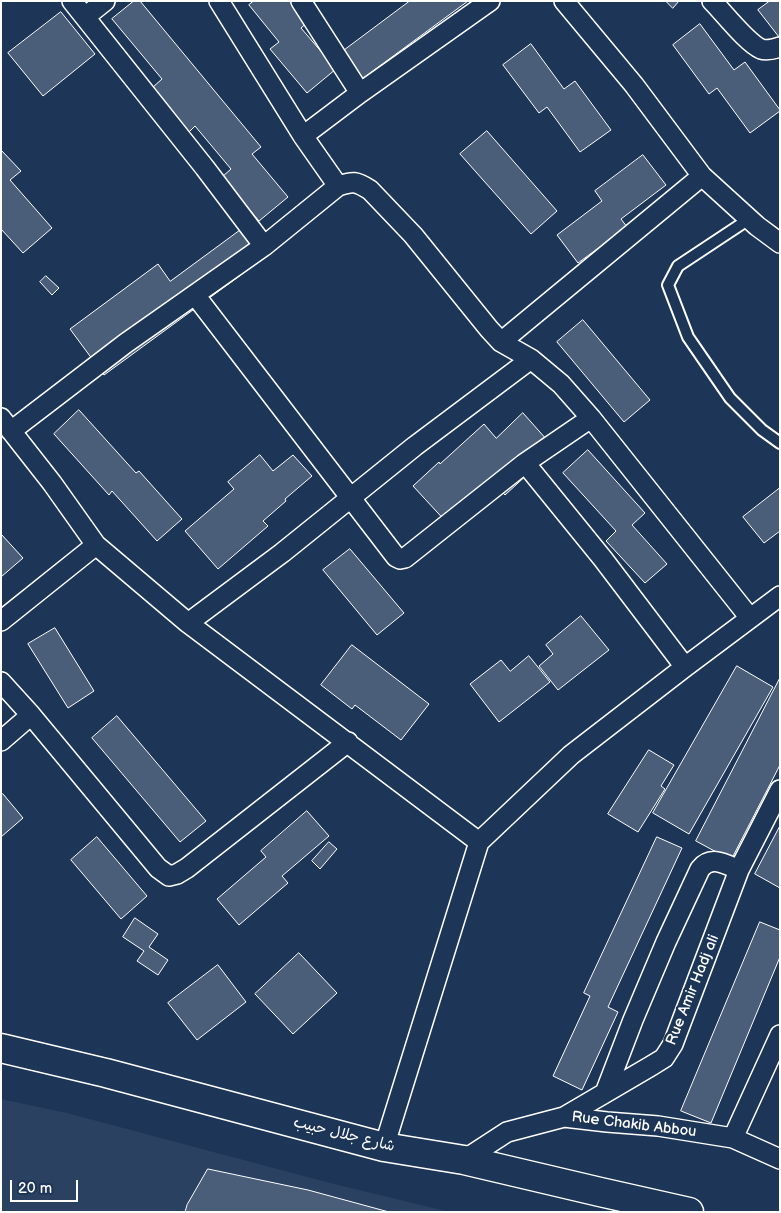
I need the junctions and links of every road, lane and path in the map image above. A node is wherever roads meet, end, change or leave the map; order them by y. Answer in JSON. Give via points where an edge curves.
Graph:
{"nodes":[{"id":1,"x":72,"y":1,"type":"edge"},
{"id":2,"x":105,"y":1,"type":"edge"},
{"id":3,"x":219,"y":1,"type":"edge"},
{"id":4,"x":301,"y":1,"type":"edge"},
{"id":5,"x":490,"y":1,"type":"edge"},
{"id":6,"x":564,"y":1,"type":"edge"},
{"id":7,"x":712,"y":1,"type":"edge"},
{"id":8,"x":85,"y":17,"type":"junction"},
{"id":9,"x":780,"y":47,"type":"edge"},
{"id":10,"x":360,"y":93,"type":"junction"},
{"id":11,"x":303,"y":136,"type":"junction"},
{"id":12,"x":702,"y":176,"type":"junction"},
{"id":13,"x":338,"y":186,"type":"junction"},
{"id":14,"x":749,"y":219,"type":"junction"},
{"id":15,"x":780,"y":243,"type":"edge"},
{"id":16,"x":264,"y":246,"type":"junction"},
{"id":17,"x":195,"y":295,"type":"junction"},
{"id":18,"x":501,"y":342,"type":"junction"},
{"id":19,"x":531,"y":359,"type":"junction"},
{"id":20,"x":591,"y":418,"type":"junction"},
{"id":21,"x":6,"y":425,"type":"edge"},
{"id":22,"x":780,"y":443,"type":"edge"},
{"id":23,"x":525,"y":463,"type":"junction"},
{"id":24,"x":350,"y":498,"type":"junction"},
{"id":25,"x":96,"y":545,"type":"junction"},
{"id":26,"x":780,"y":596,"type":"edge"},
{"id":27,"x":750,"y":618,"type":"junction"},
{"id":28,"x":1,"y":621,"type":"edge"},
{"id":29,"x":188,"y":622,"type":"junction"},
{"id":30,"x":684,"y":668,"type":"junction"},
{"id":31,"x":1,"y":682,"type":"edge"},
{"id":32,"x":32,"y":715,"type":"junction"},
{"id":33,"x":1,"y":740,"type":"edge"},
{"id":34,"x":348,"y":742,"type":"junction"},
{"id":35,"x":780,"y":790,"type":"edge"},
{"id":36,"x":479,"y":842,"type":"junction"},
{"id":37,"x":739,"y":870,"type":"junction"},
{"id":38,"x":780,"y":1035,"type":"edge"},
{"id":39,"x":1,"y":1048,"type":"edge"},
{"id":40,"x":605,"y":1093,"type":"junction"},
{"id":41,"x":564,"y":1117,"type":"junction"},
{"id":42,"x":733,"y":1138,"type":"junction"},
{"id":43,"x":384,"y":1147,"type":"junction"},
{"id":44,"x":780,"y":1159,"type":"edge"},
{"id":45,"x":464,"y":1160,"type":"junction"},
{"id":46,"x":689,"y":1212,"type":"edge"}],
"edges":[{"from":1,"to":8,"type":"street"},
{"from":2,"to":8,"type":"street"},
{"from":3,"to":11,"type":"street"},
{"from":4,"to":10,"type":"street"},
{"from":5,"to":10,"type":"street"},
{"from":6,"to":12,"type":"street","via":[[634,85]]},
{"from":7,"to":9,"type":"street","via":[[753,44],[762,50]]},
{"from":8,"to":16,"type":"street"},
{"from":10,"to":11,"type":"street"},
{"from":11,"to":13,"type":"street"},
{"from":12,"to":14,"type":"street"},
{"from":12,"to":18,"type":"street"},
{"from":13,"to":16,"type":"street"},
{"from":13,"to":18,"type":"street","via":[[350,182],[370,190],[413,235]]},
{"from":14,"to":15,"type":"street"},
{"from":14,"to":22,"type":"lane","via":[[678,266],[668,285],[688,337],[730,398]]},
{"from":16,"to":17,"type":"street"},
{"from":17,"to":21,"type":"street"},
{"from":17,"to":24,"type":"street"},
{"from":18,"to":19,"type":"street"},
{"from":19,"to":20,"type":"street","via":[[561,384]]},
{"from":19,"to":24,"type":"street"},
{"from":20,"to":23,"type":"street"},
{"from":20,"to":27,"type":"street"},
{"from":21,"to":25,"type":"street"},
{"from":23,"to":24,"type":"street","via":[[405,558],[396,557]]},
{"from":23,"to":30,"type":"street"},
{"from":24,"to":29,"type":"street"},
{"from":25,"to":28,"type":"street"},
{"from":25,"to":29,"type":"street"},
{"from":26,"to":27,"type":"street"},
{"from":27,"to":30,"type":"street"},
{"from":29,"to":34,"type":"street"},
{"from":30,"to":36,"type":"street","via":[[571,756]]},
{"from":31,"to":32,"type":"street"},
{"from":32,"to":33,"type":"street"},
{"from":32,"to":34,"type":"street","via":[[158,868],[169,876],[178,874]]},
{"from":34,"to":36,"type":"street"},
{"from":35,"to":37,"type":"street","name":"Rue Amir Hadj ali"},
{"from":36,"to":43,"type":"street"},
{"from":37,"to":40,"type":"street","name":"Rue Amir Hadj ali","via":[[674,1044],[664,1058]]},
{"from":37,"to":40,"type":"street","via":[[717,861],[704,864],[700,869],[666,942]]},
{"from":38,"to":42,"type":"street"},
{"from":39,"to":43,"type":"street","name":"شارع جلال حبيب"},
{"from":40,"to":41,"type":"street","name":"Rue Amir Hadj ali"},
{"from":41,"to":42,"type":"street","name":"Rue Chakib Abbou","via":[[658,1126]]},
{"from":41,"to":45,"type":"street","name":"Rue Chakib Abbou","via":[[507,1132]]},
{"from":42,"to":44,"type":"street","name":"Rue Chakib Abbou"},
{"from":43,"to":45,"type":"street","name":"شارع جلال حبيب"},
{"from":45,"to":46,"type":"street","name":"شارع جلال حبيب"}]}
